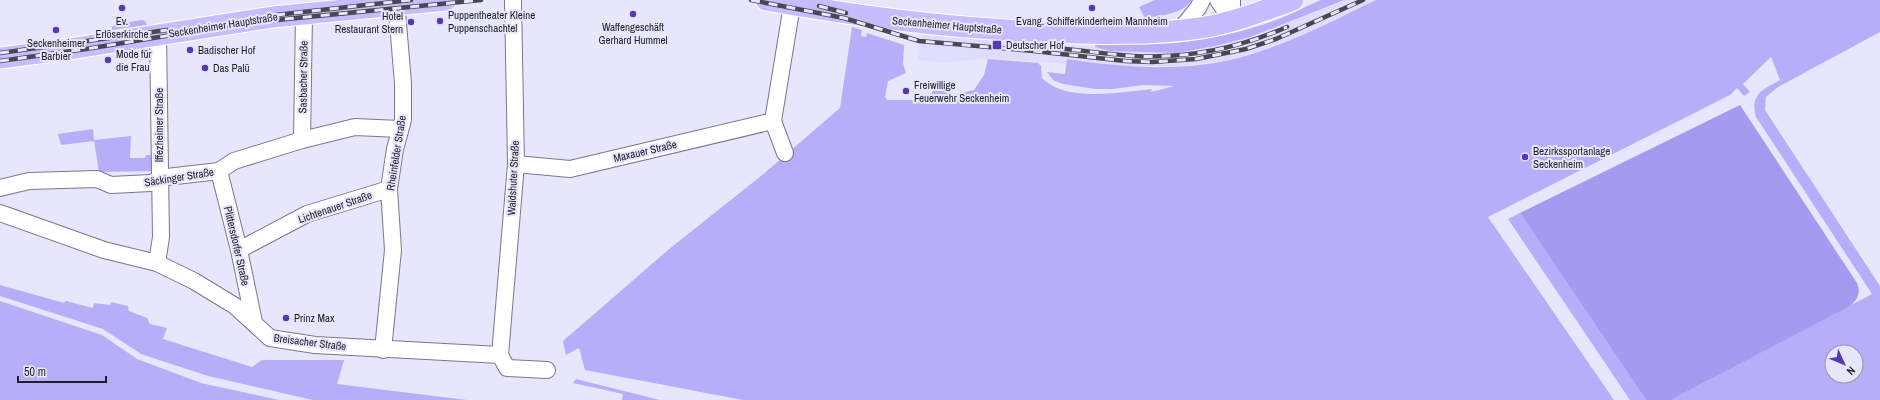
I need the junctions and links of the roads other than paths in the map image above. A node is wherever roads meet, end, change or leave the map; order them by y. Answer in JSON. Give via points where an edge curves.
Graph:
{"nodes":[{"id":1,"x":446,"y":0,"type":"edge"},
{"id":2,"x":513,"y":0,"type":"edge"},
{"id":3,"x":766,"y":0,"type":"edge"},
{"id":4,"x":1202,"y":0,"type":"edge"},
{"id":5,"x":1218,"y":0,"type":"edge"},
{"id":6,"x":1232,"y":0,"type":"edge"},
{"id":7,"x":1293,"y":0,"type":"edge"},
{"id":8,"x":396,"y":2,"type":"edge"},
{"id":9,"x":792,"y":5,"type":"junction"},
{"id":10,"x":304,"y":14,"type":"junction"},
{"id":11,"x":1232,"y":21,"type":"junction"},
{"id":12,"x":1180,"y":30,"type":"junction"},
{"id":13,"x":158,"y":35,"type":"junction"},
{"id":14,"x":0,"y":58,"type":"edge"},
{"id":15,"x":773,"y":122,"type":"junction"},
{"id":16,"x":400,"y":129,"type":"junction"},
{"id":17,"x":302,"y":140,"type":"junction"},
{"id":18,"x":785,"y":153,"type":"dead end"},
{"id":19,"x":516,"y":164,"type":"junction"},
{"id":20,"x":219,"y":171,"type":"junction"},
{"id":21,"x":159,"y":180,"type":"junction"},
{"id":22,"x":0,"y":188,"type":"edge"},
{"id":23,"x":389,"y":189,"type":"junction"},
{"id":24,"x":0,"y":213,"type":"edge"},
{"id":25,"x":239,"y":250,"type":"junction"},
{"id":26,"x":157,"y":263,"type":"junction"},
{"id":27,"x":254,"y":322,"type":"junction"},
{"id":28,"x":383,"y":350,"type":"junction"},
{"id":29,"x":500,"y":355,"type":"junction"},
{"id":30,"x":547,"y":370,"type":"dead end"}],
"edges":[{"from":1,"to":8,"type":"main road","name":"Seckenheimer Hauptstraße"},
{"from":2,"to":19,"type":"street","name":"Waldshuter Straße"},
{"from":3,"to":9,"type":"main road","name":"Seckenheimer Hauptstraße"},
{"from":4,"to":12,"type":"street"},
{"from":5,"to":11,"type":"street"},
{"from":6,"to":11,"type":"street"},
{"from":7,"to":11,"type":"main road","name":"Seckenheimer Hauptstraße"},
{"from":8,"to":10,"type":"main road","name":"Seckenheimer Hauptstraße"},
{"from":8,"to":16,"type":"street","name":"Rheinfelder Straße","via":[[403,83],[403,120]]},
{"from":9,"to":12,"type":"main road","name":"Seckenheimer Hauptstraße","via":[[880,19],[1003,30],[1116,33]]},
{"from":9,"to":15,"type":"street"},
{"from":10,"to":13,"type":"main road","name":"Seckenheimer Hauptstraße"},
{"from":10,"to":17,"type":"street","name":"Sasbacher Straße"},
{"from":11,"to":12,"type":"main road","name":"Seckenheimer Hauptstraße"},
{"from":13,"to":14,"type":"main road","name":"Seckenheimer Hauptstraße"},
{"from":13,"to":21,"type":"street","name":"Iffezheimer Straße"},
{"from":15,"to":18,"type":"street"},
{"from":15,"to":19,"type":"street","name":"Maxauer Straße","via":[[570,169]]},
{"from":16,"to":17,"type":"street","name":"Säckinger Straße","via":[[355,127]]},
{"from":16,"to":23,"type":"street","name":"Rheinfelder Straße"},
{"from":17,"to":20,"type":"street","name":"Säckinger Straße","via":[[234,160]]},
{"from":19,"to":29,"type":"street","name":"Waldshuter Straße"},
{"from":20,"to":21,"type":"street","name":"Säckinger Straße"},
{"from":20,"to":25,"type":"street","name":"Plittersdorfer Straße"},
{"from":21,"to":22,"type":"street","name":"Säckinger Straße","via":[[151,183],[111,185],[97,179],[29,181]]},
{"from":21,"to":26,"type":"street","name":"Iffezheimer Straße","via":[[161,237]]},
{"from":23,"to":25,"type":"street","name":"Lichtenauer Straße","via":[[307,214]]},
{"from":23,"to":28,"type":"street","name":"Rheinfelder Straße","via":[[393,250]]},
{"from":24,"to":26,"type":"street","name":"Breisacher Straße","via":[[104,250]]},
{"from":25,"to":27,"type":"street","name":"Plittersdorfer Straße"},
{"from":26,"to":27,"type":"street","name":"Breisacher Straße","via":[[194,281],[235,306]]},
{"from":27,"to":28,"type":"street","name":"Breisacher Straße","via":[[270,338],[315,345]]},
{"from":28,"to":29,"type":"street","name":"Breisacher Straße"},
{"from":29,"to":30,"type":"street","via":[[507,368]]}]}
